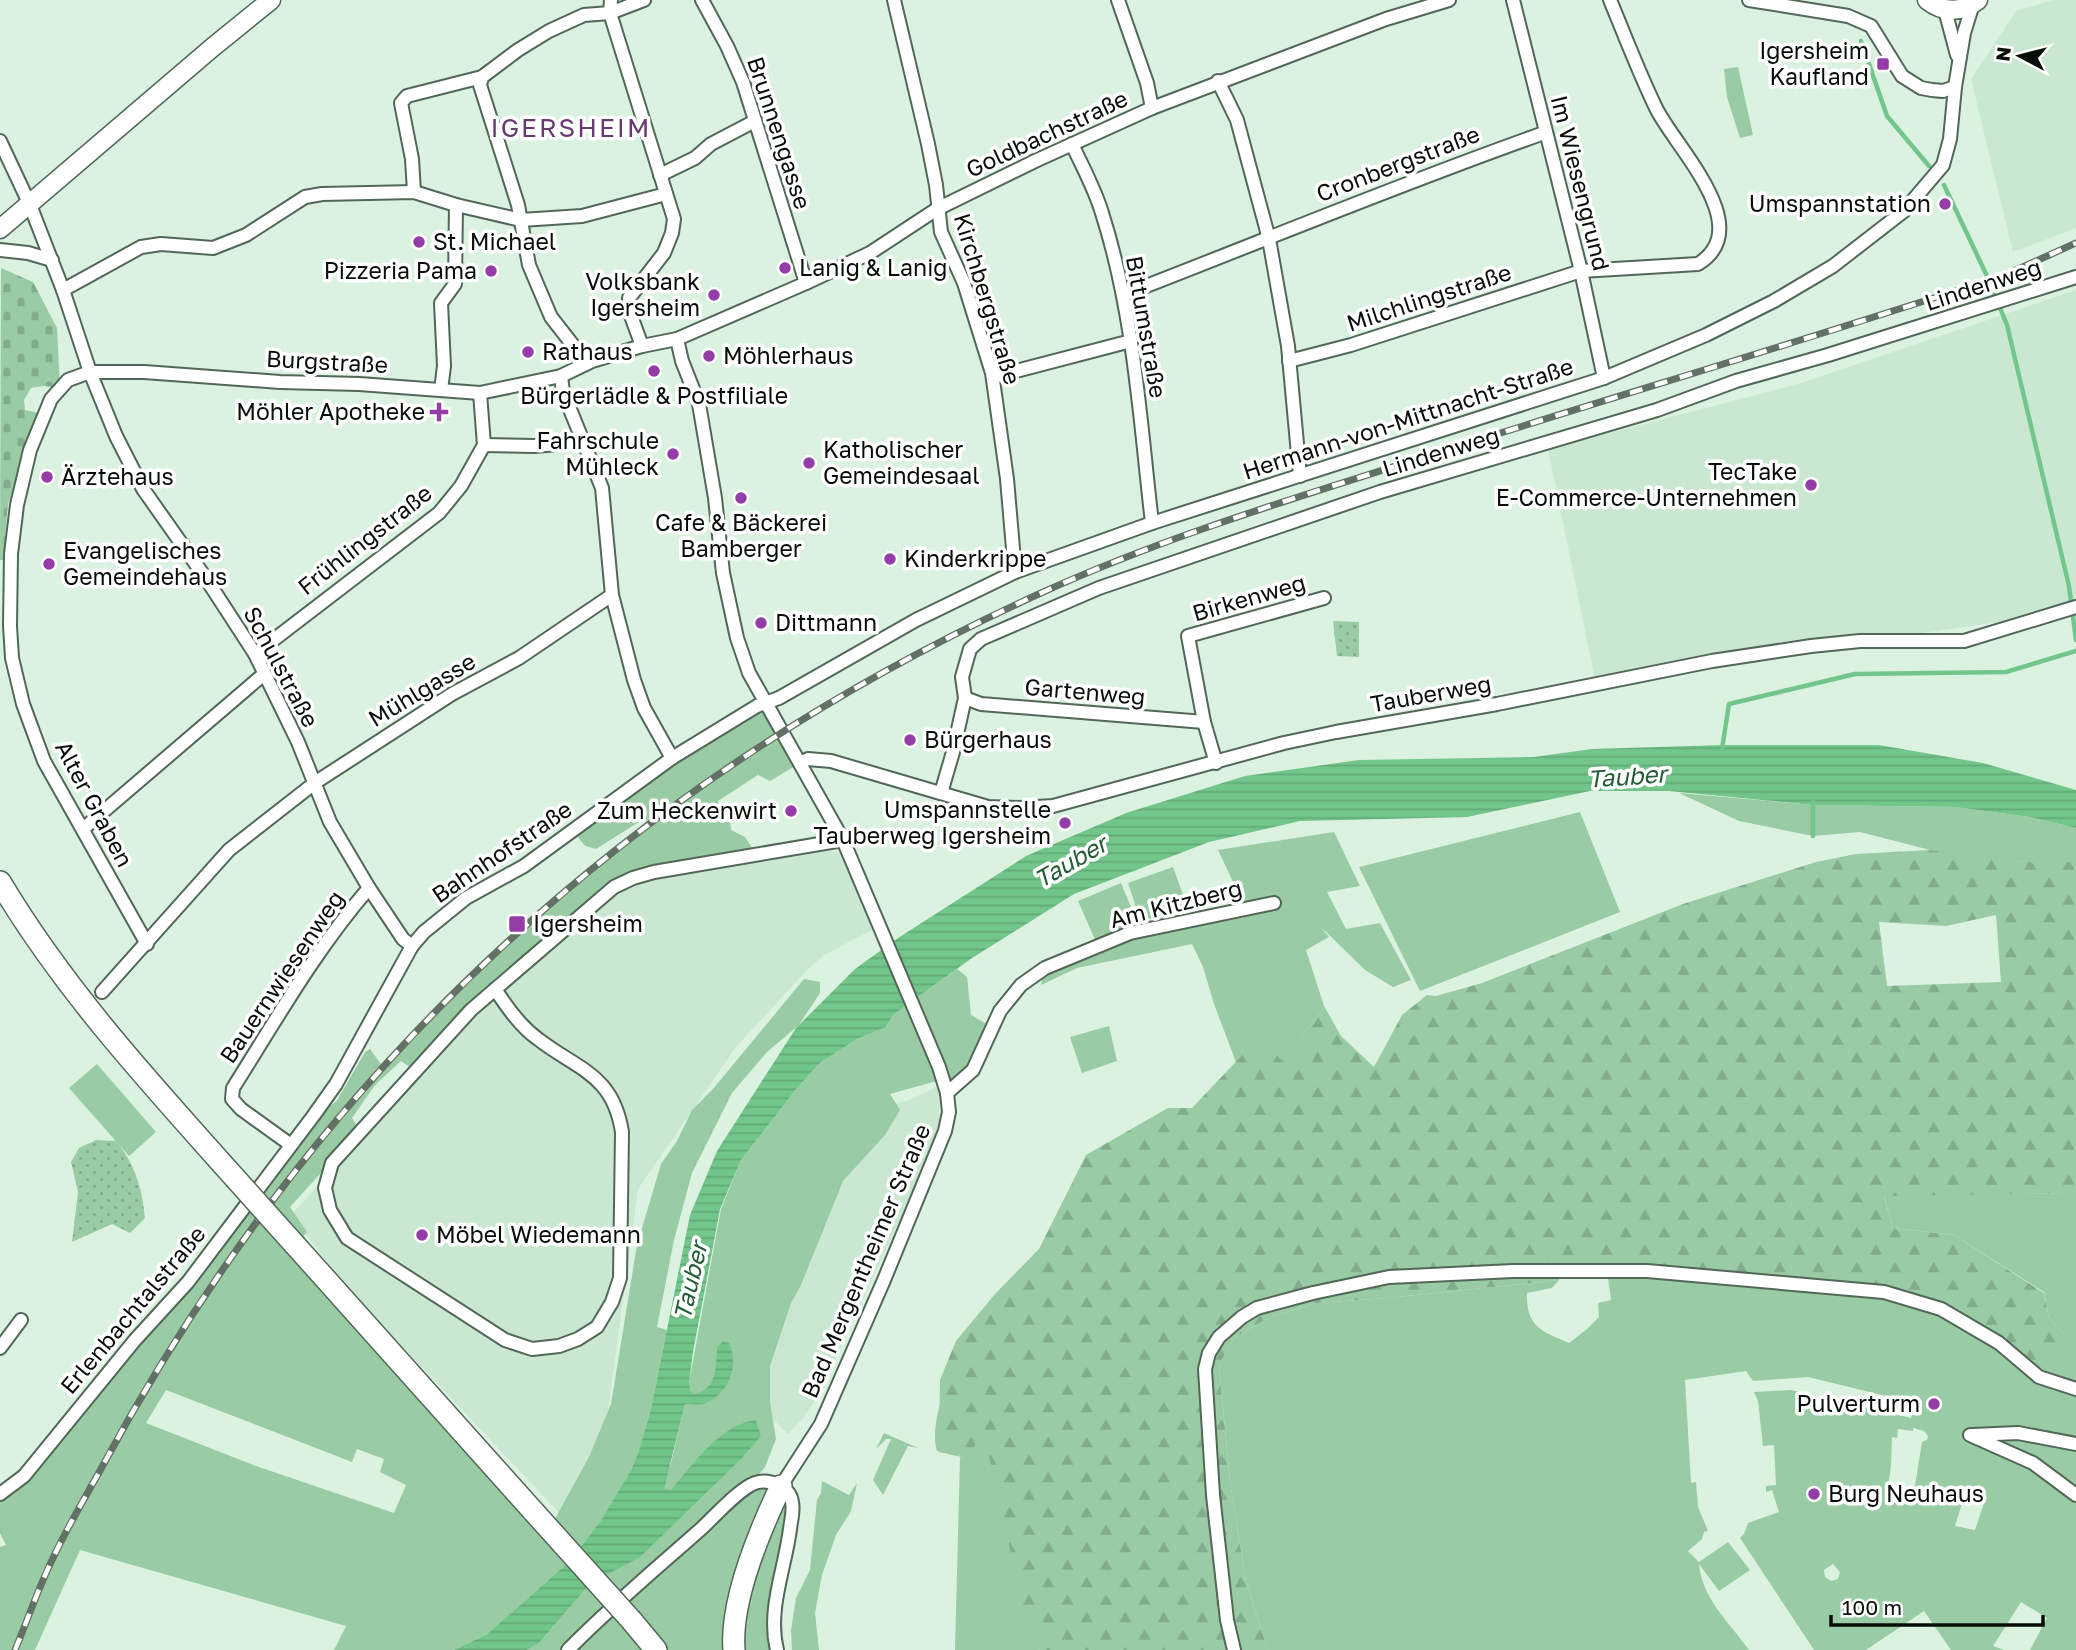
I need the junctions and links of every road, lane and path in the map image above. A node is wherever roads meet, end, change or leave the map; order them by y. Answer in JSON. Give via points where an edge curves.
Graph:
{"nodes":[{"id":1,"x":271,"y":0,"type":"edge"},
{"id":2,"x":644,"y":0,"type":"edge"},
{"id":3,"x":702,"y":0,"type":"edge"},
{"id":4,"x":894,"y":0,"type":"edge"},
{"id":5,"x":1118,"y":0,"type":"edge"},
{"id":6,"x":1449,"y":0,"type":"edge"},
{"id":7,"x":1513,"y":0,"type":"edge"},
{"id":8,"x":1610,"y":0,"type":"edge"},
{"id":9,"x":1749,"y":0,"type":"edge"},
{"id":10,"x":1927,"y":0,"type":"edge"},
{"id":11,"x":1976,"y":2,"type":"edge"},
{"id":12,"x":610,"y":7,"type":"edge"},
{"id":13,"x":1945,"y":10,"type":"junction"},
{"id":14,"x":1959,"y":69,"type":"junction"},
{"id":15,"x":482,"y":77,"type":"junction"},
{"id":16,"x":1218,"y":81,"type":"junction"},
{"id":17,"x":1955,"y":87,"type":"junction"},
{"id":18,"x":1152,"y":108,"type":"junction"},
{"id":19,"x":755,"y":121,"type":"junction"},
{"id":20,"x":1545,"y":133,"type":"junction"},
{"id":21,"x":0,"y":141,"type":"edge"},
{"id":22,"x":1073,"y":144,"type":"junction"},
{"id":23,"x":660,"y":175,"type":"junction"},
{"id":24,"x":414,"y":192,"type":"junction"},
{"id":25,"x":666,"y":194,"type":"junction"},
{"id":26,"x":30,"y":205,"type":"junction"},
{"id":27,"x":456,"y":205,"type":"junction"},
{"id":28,"x":937,"y":209,"type":"junction"},
{"id":29,"x":521,"y":220,"type":"junction"},
{"id":30,"x":0,"y":229,"type":"edge"},
{"id":31,"x":1269,"y":239,"type":"junction"},
{"id":32,"x":0,"y":250,"type":"edge"},
{"id":33,"x":51,"y":260,"type":"junction"},
{"id":34,"x":1581,"y":271,"type":"junction"},
{"id":35,"x":2076,"y":277,"type":"edge"},
{"id":36,"x":806,"y":283,"type":"junction"},
{"id":37,"x":63,"y":290,"type":"junction"},
{"id":38,"x":1123,"y":295,"type":"junction"},
{"id":39,"x":677,"y":339,"type":"junction"},
{"id":40,"x":1131,"y":341,"type":"junction"},
{"id":41,"x":642,"y":346,"type":"junction"},
{"id":42,"x":1289,"y":361,"type":"junction"},
{"id":43,"x":587,"y":363,"type":"junction"},
{"id":44,"x":90,"y":372,"type":"junction"},
{"id":45,"x":561,"y":376,"type":"junction"},
{"id":46,"x":993,"y":377,"type":"junction"},
{"id":47,"x":1604,"y":377,"type":"junction"},
{"id":48,"x":441,"y":390,"type":"junction"},
{"id":49,"x":480,"y":393,"type":"junction"},
{"id":50,"x":584,"y":442,"type":"junction"},
{"id":51,"x":484,"y":445,"type":"junction"},
{"id":52,"x":1300,"y":476,"type":"junction"},
{"id":53,"x":1152,"y":523,"type":"junction"},
{"id":54,"x":1016,"y":572,"type":"junction"},
{"id":55,"x":612,"y":595,"type":"junction"},
{"id":56,"x":1324,"y":598,"type":"dead end"},
{"id":57,"x":2076,"y":607,"type":"edge"},
{"id":58,"x":255,"y":654,"type":"junction"},
{"id":59,"x":264,"y":674,"type":"junction"},
{"id":60,"x":965,"y":698,"type":"junction"},
{"id":61,"x":765,"y":703,"type":"junction"},
{"id":62,"x":1203,"y":722,"type":"junction"},
{"id":63,"x":672,"y":758,"type":"junction"},
{"id":64,"x":800,"y":763,"type":"junction"},
{"id":65,"x":1216,"y":763,"type":"junction"},
{"id":66,"x":316,"y":782,"type":"junction"},
{"id":67,"x":941,"y":793,"type":"junction"},
{"id":68,"x":83,"y":829,"type":"junction"},
{"id":69,"x":843,"y":840,"type":"junction"},
{"id":70,"x":0,"y":882,"type":"edge"},
{"id":71,"x":369,"y":888,"type":"junction"},
{"id":72,"x":1274,"y":903,"type":"dead end"},
{"id":73,"x":147,"y":944,"type":"junction"},
{"id":74,"x":412,"y":946,"type":"junction"},
{"id":75,"x":495,"y":989,"type":"junction"},
{"id":76,"x":102,"y":992,"type":"dead end"},
{"id":77,"x":947,"y":1093,"type":"junction"},
{"id":78,"x":291,"y":1146,"type":"junction"},
{"id":79,"x":21,"y":1320,"type":"dead end"},
{"id":80,"x":0,"y":1348,"type":"edge"},
{"id":81,"x":2076,"y":1389,"type":"edge"},
{"id":82,"x":2076,"y":1444,"type":"edge"},
{"id":83,"x":781,"y":1486,"type":"junction"},
{"id":84,"x":0,"y":1494,"type":"edge"},
{"id":85,"x":2076,"y":1495,"type":"edge"},
{"id":86,"x":568,"y":1650,"type":"edge"},
{"id":87,"x":656,"y":1650,"type":"edge"},
{"id":88,"x":734,"y":1650,"type":"edge"},
{"id":89,"x":777,"y":1650,"type":"edge"},
{"id":90,"x":1234,"y":1650,"type":"edge"}],
"edges":[{"from":1,"to":26,"type":"main road"},
{"from":2,"to":12,"type":"street"},
{"from":3,"to":19,"type":"street","name":"Brunnengasse","via":[[743,82]]},
{"from":4,"to":28,"type":"street","name":"Kirchbergstraße","via":[[928,144]]},
{"from":5,"to":18,"type":"street"},
{"from":6,"to":16,"type":"street","name":"Goldbachstraße"},
{"from":7,"to":20,"type":"street","name":"Im Wiesengrund"},
{"from":8,"to":34,"type":"street","name":"Milchlingstraße","via":[[1657,112],[1716,204],[1719,225],[1710,257],[1698,264]]},
{"from":9,"to":17,"type":"street","via":[[1848,16],[1871,26],[1902,76],[1921,88],[1944,91]]},
{"from":10,"to":13,"type":"main road"},
{"from":11,"to":13,"type":"main road"},
{"from":11,"to":14,"type":"street","name":"Hermann-von-Mittnacht-Straße","via":[[1964,33]]},
{"from":12,"to":15,"type":"street","via":[[549,31]]},
{"from":12,"to":23,"type":"street"},
{"from":13,"to":14,"type":"street","name":"Hermann-von-Mittnacht-Straße"},
{"from":14,"to":17,"type":"street","name":"Hermann-von-Mittnacht-Straße"},
{"from":15,"to":24,"type":"street","via":[[407,96],[401,103]]},
{"from":15,"to":29,"type":"street","via":[[480,85],[516,175]]},
{"from":16,"to":18,"type":"street","name":"Goldbachstraße"},
{"from":16,"to":31,"type":"street","via":[[1237,120]]},
{"from":17,"to":47,"type":"street","name":"Hermann-von-Mittnacht-Straße","via":[[1951,138],[1943,165],[1904,211],[1833,266],[1774,301]]},
{"from":18,"to":22,"type":"street","name":"Goldbachstraße"},
{"from":19,"to":23,"type":"street"},
{"from":19,"to":36,"type":"street","name":"Brunnengasse"},
{"from":20,"to":31,"type":"street","name":"Cronbergstraße","via":[[1311,219]]},
{"from":20,"to":34,"type":"street","name":"Im Wiesengrund"},
{"from":21,"to":26,"type":"street","name":"Schulstraße"},
{"from":22,"to":28,"type":"street","name":"Goldbachstraße"},
{"from":22,"to":38,"type":"street","name":"Bittumstraße","via":[[1102,211]]},
{"from":23,"to":25,"type":"street"},
{"from":24,"to":27,"type":"street"},
{"from":24,"to":37,"type":"street","via":[[305,197],[221,245],[141,247]]},
{"from":25,"to":29,"type":"street","via":[[582,216]]},
{"from":25,"to":41,"type":"street","via":[[673,233],[664,253],[629,298]]},
{"from":26,"to":30,"type":"main road"},
{"from":26,"to":33,"type":"street","name":"Schulstraße"},
{"from":27,"to":29,"type":"street"},
{"from":27,"to":48,"type":"street","via":[[455,284],[441,303]]},
{"from":28,"to":36,"type":"street","name":"Goldbachstraße","via":[[870,253]]},
{"from":28,"to":46,"type":"street","name":"Kirchbergstraße"},
{"from":29,"to":43,"type":"street","via":[[529,265],[546,307]]},
{"from":31,"to":38,"type":"street","name":"Cronbergstraße"},
{"from":31,"to":42,"type":"street"},
{"from":32,"to":33,"type":"street"},
{"from":33,"to":37,"type":"street","name":"Schulstraße"},
{"from":34,"to":42,"type":"street","name":"Milchlingstraße"},
{"from":34,"to":47,"type":"street","name":"Im Wiesengrund"},
{"from":35,"to":60,"type":"street","name":"Lindenweg","via":[[1632,418],[1380,492],[1099,588],[981,639],[970,649],[962,677]]},
{"from":36,"to":39,"type":"street","name":"Goldbachstraße"},
{"from":37,"to":44,"type":"street","name":"Schulstraße"},
{"from":38,"to":40,"type":"street","name":"Bittumstraße"},
{"from":39,"to":41,"type":"street","name":"Goldbachstraße"},
{"from":39,"to":61,"type":"street","name":"Bad Mergentheimer Straße","via":[[699,404],[737,638]]},
{"from":40,"to":46,"type":"street"},
{"from":40,"to":53,"type":"street","name":"Bittumstraße"},
{"from":41,"to":43,"type":"street","name":"Burgstraße"},
{"from":42,"to":52,"type":"street"},
{"from":43,"to":45,"type":"street","name":"Burgstraße"},
{"from":44,"to":48,"type":"street","name":"Burgstraße"},
{"from":44,"to":58,"type":"street","name":"Schulstraße","via":[[143,489]]},
{"from":44,"to":68,"type":"street","name":"Alter Graben","via":[[68,380],[51,398],[30,450],[17,505],[10,594],[12,658],[23,704],[44,761]]},
{"from":45,"to":49,"type":"street","name":"Burgstraße"},
{"from":45,"to":50,"type":"street"},
{"from":46,"to":54,"type":"street","name":"Kirchbergstraße"},
{"from":47,"to":52,"type":"street","name":"Hermann-von-Mittnacht-Straße"},
{"from":48,"to":49,"type":"street","name":"Burgstraße"},
{"from":49,"to":51,"type":"street"},
{"from":50,"to":51,"type":"street"},
{"from":50,"to":55,"type":"street","via":[[602,488]]},
{"from":51,"to":58,"type":"street","name":"Frühlingstraße","via":[[439,513]]},
{"from":52,"to":53,"type":"street","name":"Hermann-von-Mittnacht-Straße"},
{"from":53,"to":54,"type":"street","name":"Hermann-von-Mittnacht-Straße"},
{"from":54,"to":61,"type":"street","name":"Hermann-von-Mittnacht-Straße","via":[[916,620]]},
{"from":55,"to":63,"type":"street","via":[[634,680]]},
{"from":55,"to":66,"type":"street","name":"Mühlgasse","via":[[519,658],[452,694]]},
{"from":56,"to":62,"type":"street","name":"Birkenweg","via":[[1188,636]]},
{"from":57,"to":65,"type":"street","name":"Tauberweg","via":[[1964,641],[1860,641],[1712,661],[1336,732]]},
{"from":58,"to":59,"type":"street","name":"Schulstraße"},
{"from":59,"to":66,"type":"street","name":"Schulstraße"},
{"from":59,"to":68,"type":"street"},
{"from":60,"to":62,"type":"street","name":"Gartenweg","via":[[981,704]]},
{"from":60,"to":67,"type":"street","name":"Lindenweg"},
{"from":61,"to":63,"type":"street","name":"Bahnhofstraße"},
{"from":61,"to":64,"type":"street","name":"Bad Mergentheimer Straße"},
{"from":62,"to":65,"type":"street","name":"Birkenweg"},
{"from":63,"to":74,"type":"street","name":"Bahnhofstraße","via":[[524,866],[466,898]]},
{"from":64,"to":67,"type":"street","name":"Tauberweg","via":[[831,761]]},
{"from":64,"to":69,"type":"street","name":"Bad Mergentheimer Straße"},
{"from":65,"to":67,"type":"street","name":"Tauberweg","via":[[1053,806],[988,807]]},
{"from":66,"to":71,"type":"street","name":"Schulstraße","via":[[330,822]]},
{"from":66,"to":73,"type":"street","name":"Mühlgasse","via":[[229,850]]},
{"from":68,"to":73,"type":"street","name":"Alter Graben"},
{"from":69,"to":75,"type":"street","via":[[633,878],[596,901]]},
{"from":69,"to":77,"type":"street","name":"Bad Mergentheimer Straße"},
{"from":70,"to":87,"type":"main road","bridge":true,"via":[[93,1016]]},
{"from":71,"to":74,"type":"street","name":"Schulstraße"},
{"from":71,"to":78,"type":"street","name":"Bauernwiesenweg","via":[[311,965],[233,1088],[232,1099],[242,1109]]},
{"from":72,"to":77,"type":"street","name":"Am Kitzberg","via":[[1129,933],[1045,968],[1021,985],[1000,1011],[973,1070]]},
{"from":73,"to":76,"type":"street","name":"Mühlgasse"},
{"from":74,"to":78,"type":"street","name":"Bahnhofstraße","via":[[337,1084]]},
{"from":75,"to":75,"type":"street","via":[[342,1150],[332,1163],[325,1188],[330,1210],[348,1238],[505,1340],[532,1349],[559,1346],[597,1326],[620,1278],[619,1111],[594,1076],[538,1039]]},
{"from":77,"to":83,"type":"street","name":"Bad Mergentheimer Straße","via":[[945,1131],[895,1254],[821,1424]]},
{"from":78,"to":84,"type":"street","name":"Erlenbachtalstraße","via":[[188,1282],[24,1476]]},
{"from":79,"to":80,"type":"street"},
{"from":81,"to":90,"type":"street","via":[[2039,1377],[1999,1343],[1941,1309],[1884,1292],[1647,1271],[1513,1271],[1389,1277],[1257,1308],[1219,1338],[1205,1369],[1213,1495]]},
{"from":82,"to":85,"type":"street","via":[[2018,1433],[1970,1435],[2033,1463]]},
{"from":83,"to":86,"type":"street","via":[[764,1480],[751,1484]]},
{"from":83,"to":88,"type":"main road","via":[[760,1531],[738,1605]]},
{"from":83,"to":89,"type":"street","via":[[792,1498],[793,1507],[775,1604]]}]}
